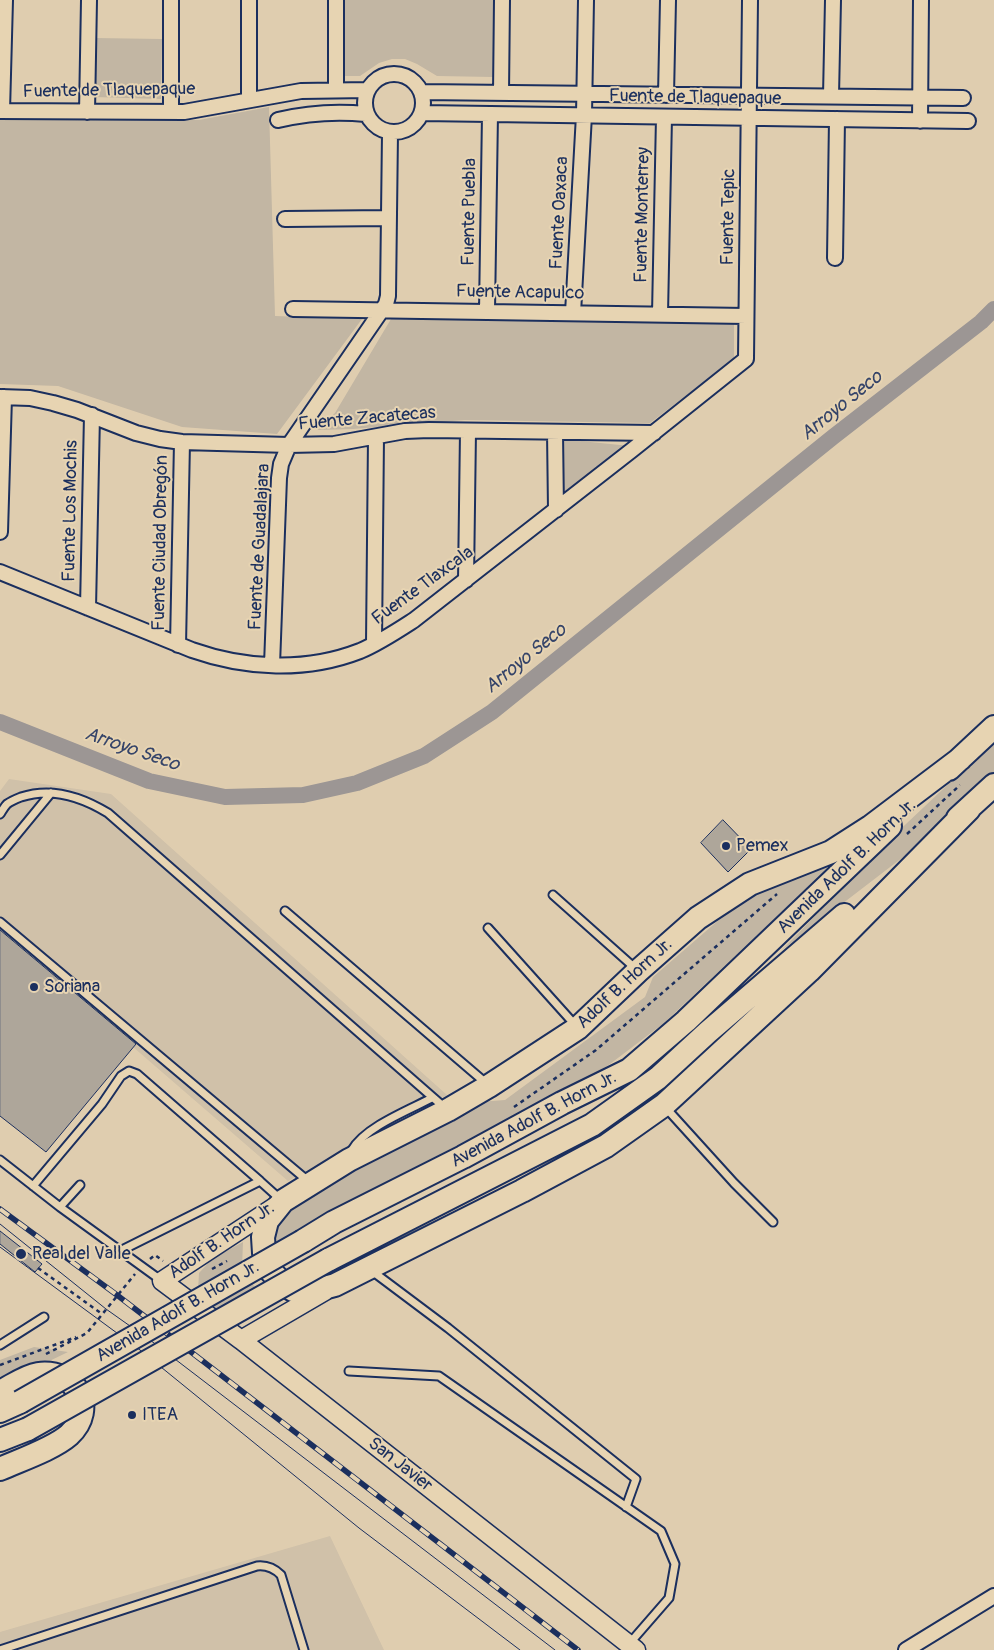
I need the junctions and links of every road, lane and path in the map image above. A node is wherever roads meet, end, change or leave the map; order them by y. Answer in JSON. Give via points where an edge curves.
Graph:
{"nodes":[{"id":1,"x":5,"y":0,"type":"edge"},
{"id":2,"x":89,"y":0,"type":"edge"},
{"id":3,"x":171,"y":0,"type":"edge"},
{"id":4,"x":249,"y":0,"type":"edge"},
{"id":5,"x":336,"y":0,"type":"edge"},
{"id":6,"x":502,"y":0,"type":"edge"},
{"id":7,"x":586,"y":0,"type":"edge"},
{"id":8,"x":668,"y":0,"type":"edge"},
{"id":9,"x":750,"y":0,"type":"edge"},
{"id":10,"x":833,"y":0,"type":"edge"},
{"id":11,"x":921,"y":0,"type":"edge"},
{"id":12,"x":336,"y":90,"type":"junction"},
{"id":13,"x":368,"y":90,"type":"junction"},
{"id":14,"x":421,"y":92,"type":"junction"},
{"id":15,"x":501,"y":93,"type":"junction"},
{"id":16,"x":584,"y":94,"type":"junction"},
{"id":17,"x":666,"y":95,"type":"junction"},
{"id":18,"x":749,"y":96,"type":"junction"},
{"id":19,"x":831,"y":96,"type":"junction"},
{"id":20,"x":920,"y":97,"type":"junction"},
{"id":21,"x":963,"y":98,"type":"dead end"},
{"id":22,"x":249,"y":100,"type":"junction"},
{"id":23,"x":1,"y":111,"type":"edge"},
{"id":24,"x":87,"y":112,"type":"junction"},
{"id":25,"x":171,"y":112,"type":"junction"},
{"id":26,"x":422,"y":113,"type":"junction"},
{"id":27,"x":366,"y":114,"type":"junction"},
{"id":28,"x":490,"y":114,"type":"junction"},
{"id":29,"x":584,"y":115,"type":"junction"},
{"id":30,"x":664,"y":117,"type":"junction"},
{"id":31,"x":749,"y":118,"type":"junction"},
{"id":32,"x":837,"y":119,"type":"junction"},
{"id":33,"x":278,"y":120,"type":"dead end"},
{"id":34,"x":920,"y":121,"type":"junction"},
{"id":35,"x":968,"y":121,"type":"dead end"},
{"id":36,"x":390,"y":133,"type":"junction"},
{"id":37,"x":389,"y":218,"type":"junction"},
{"id":38,"x":285,"y":219,"type":"dead end"},
{"id":39,"x":834,"y":258,"type":"dead end"},
{"id":40,"x":293,"y":309,"type":"dead end"},
{"id":41,"x":382,"y":310,"type":"junction"},
{"id":42,"x":487,"y":312,"type":"junction"},
{"id":43,"x":573,"y":313,"type":"junction"},
{"id":44,"x":660,"y":314,"type":"junction"},
{"id":45,"x":746,"y":316,"type":"junction"},
{"id":46,"x":2,"y":397,"type":"edge"},
{"id":47,"x":92,"y":415,"type":"junction"},
{"id":48,"x":468,"y":431,"type":"junction"},
{"id":49,"x":555,"y":432,"type":"junction"},
{"id":50,"x":654,"y":433,"type":"junction"},
{"id":51,"x":376,"y":437,"type":"junction"},
{"id":52,"x":182,"y":442,"type":"junction"},
{"id":53,"x":288,"y":445,"type":"junction"},
{"id":54,"x":556,"y":510,"type":"junction"},
{"id":55,"x":0,"y":532,"type":"edge"},
{"id":56,"x":0,"y":572,"type":"edge"},
{"id":57,"x":466,"y":580,"type":"junction"},
{"id":58,"x":88,"y":608,"type":"junction"},
{"id":59,"x":374,"y":643,"type":"junction"},
{"id":60,"x":178,"y":645,"type":"junction"},
{"id":61,"x":272,"y":666,"type":"junction"},
{"id":62,"x":994,"y":727,"type":"edge"},
{"id":63,"x":963,"y":769,"type":"junction"},
{"id":64,"x":993,"y":786,"type":"edge"},
{"id":65,"x":51,"y":793,"type":"junction"},
{"id":66,"x":969,"y":809,"type":"junction"},
{"id":67,"x":0,"y":814,"type":"edge"},
{"id":68,"x":903,"y":839,"type":"dead end"},
{"id":69,"x":0,"y":855,"type":"edge"},
{"id":70,"x":553,"y":895,"type":"dead end"},
{"id":71,"x":285,"y":911,"type":"dead end"},
{"id":72,"x":0,"y":922,"type":"edge"},
{"id":73,"x":488,"y":928,"type":"dead end"},
{"id":74,"x":638,"y":971,"type":"junction"},
{"id":75,"x":578,"y":1028,"type":"junction"},
{"id":76,"x":489,"y":1086,"type":"junction"},
{"id":77,"x":440,"y":1104,"type":"junction"},
{"id":78,"x":664,"y":1106,"type":"junction"},
{"id":79,"x":0,"y":1160,"type":"edge"},
{"id":80,"x":260,"y":1181,"type":"junction"},
{"id":81,"x":311,"y":1184,"type":"junction"},
{"id":82,"x":80,"y":1185,"type":"dead end"},
{"id":83,"x":33,"y":1186,"type":"junction"},
{"id":84,"x":283,"y":1202,"type":"junction"},
{"id":85,"x":60,"y":1207,"type":"junction"},
{"id":86,"x":773,"y":1222,"type":"dead end"},
{"id":87,"x":120,"y":1251,"type":"junction"},
{"id":88,"x":38,"y":1268,"type":"dead end"},
{"id":89,"x":370,"y":1269,"type":"junction"},
{"id":90,"x":162,"y":1281,"type":"junction"},
{"id":91,"x":334,"y":1286,"type":"junction"},
{"id":92,"x":102,"y":1314,"type":"dead end"},
{"id":93,"x":44,"y":1317,"type":"dead end"},
{"id":94,"x":86,"y":1333,"type":"dead end"},
{"id":95,"x":241,"y":1340,"type":"junction"},
{"id":96,"x":0,"y":1345,"type":"edge"},
{"id":97,"x":0,"y":1365,"type":"edge"},
{"id":98,"x":349,"y":1371,"type":"dead end"},
{"id":99,"x":0,"y":1392,"type":"edge"},
{"id":100,"x":10,"y":1406,"type":"edge"},
{"id":101,"x":0,"y":1440,"type":"edge"},
{"id":102,"x":0,"y":1469,"type":"edge"},
{"id":103,"x":626,"y":1507,"type":"junction"},
{"id":104,"x":994,"y":1596,"type":"edge"},
{"id":105,"x":632,"y":1647,"type":"edge"},
{"id":106,"x":912,"y":1649,"type":"edge"},
{"id":107,"x":0,"y":1650,"type":"edge"},
{"id":108,"x":304,"y":1650,"type":"edge"}],
"edges":[{"from":1,"to":23,"type":"street"},
{"from":2,"to":24,"type":"street"},
{"from":3,"to":25,"type":"street"},
{"from":4,"to":22,"type":"street"},
{"from":5,"to":12,"type":"street"},
{"from":6,"to":15,"type":"street"},
{"from":7,"to":16,"type":"street","name":"Fuente Oaxaca"},
{"from":8,"to":17,"type":"street"},
{"from":9,"to":18,"type":"street","name":"Fuente Tepic"},
{"from":10,"to":19,"type":"street"},
{"from":11,"to":20,"type":"street"},
{"from":12,"to":13,"type":"street","name":"Fuente de Tlaquepaque"},
{"from":12,"to":22,"type":"street","name":"Fuente de Tlaquepaque","via":[[301,91]]},
{"from":13,"to":14,"type":"street","via":[[381,77],[400,74],[416,84]]},
{"from":13,"to":27,"type":"street"},
{"from":14,"to":15,"type":"street","name":"Fuente de Tlaquepaque"},
{"from":14,"to":26,"type":"street"},
{"from":15,"to":16,"type":"street","name":"Fuente de Tlaquepaque"},
{"from":16,"to":17,"type":"street","name":"Fuente de Tlaquepaque"},
{"from":16,"to":29,"type":"street","name":"Fuente Oaxaca"},
{"from":17,"to":18,"type":"street","name":"Fuente de Tlaquepaque"},
{"from":18,"to":19,"type":"street","name":"Fuente de Tlaquepaque"},
{"from":18,"to":31,"type":"street","name":"Fuente Tepic"},
{"from":19,"to":20,"type":"street","name":"Fuente de Tlaquepaque"},
{"from":20,"to":21,"type":"street","name":"Fuente de Tlaquepaque"},
{"from":20,"to":34,"type":"street"},
{"from":22,"to":25,"type":"street","name":"Fuente de Tlaquepaque"},
{"from":23,"to":24,"type":"street","name":"Fuente de Tlaquepaque"},
{"from":24,"to":25,"type":"street","name":"Fuente de Tlaquepaque"},
{"from":26,"to":28,"type":"street","name":"Fuente de Tlaquepaque"},
{"from":26,"to":36,"type":"street","via":[[410,128]]},
{"from":27,"to":33,"type":"street","via":[[329,112]]},
{"from":27,"to":36,"type":"street","via":[[382,131]]},
{"from":28,"to":29,"type":"street","name":"Fuente de Tlaquepaque"},
{"from":28,"to":42,"type":"street","name":"Fuente Puebla"},
{"from":29,"to":30,"type":"street","name":"Fuente de Tlaquepaque"},
{"from":29,"to":43,"type":"street","name":"Fuente Oaxaca"},
{"from":30,"to":31,"type":"street","name":"Fuente de Tlaquepaque"},
{"from":30,"to":44,"type":"street","name":"Fuente Monterrey"},
{"from":31,"to":32,"type":"street","name":"Fuente de Tlaquepaque"},
{"from":31,"to":45,"type":"street","name":"Fuente Tepic"},
{"from":32,"to":34,"type":"street","name":"Fuente de Tlaquepaque"},
{"from":32,"to":39,"type":"street"},
{"from":34,"to":35,"type":"street","name":"Fuente de Tlaquepaque"},
{"from":36,"to":37,"type":"street","name":"Fuente de Guadalajara"},
{"from":37,"to":38,"type":"street"},
{"from":37,"to":41,"type":"street","name":"Fuente de Guadalajara","via":[[388,296]]},
{"from":40,"to":41,"type":"street","name":"Fuente Acapulco"},
{"from":41,"to":42,"type":"street","name":"Fuente Acapulco"},
{"from":41,"to":53,"type":"street","name":"Fuente de Guadalajara"},
{"from":42,"to":43,"type":"street","name":"Fuente Acapulco"},
{"from":43,"to":44,"type":"street","name":"Fuente Acapulco"},
{"from":44,"to":45,"type":"street","name":"Fuente Acapulco"},
{"from":45,"to":50,"type":"street","name":"Fuente Tlaxcala","via":[[746,359]]},
{"from":46,"to":47,"type":"street","name":"Fuente Zacatecas","via":[[38,400]]},
{"from":46,"to":55,"type":"street"},
{"from":47,"to":52,"type":"street","name":"Fuente Zacatecas","via":[[136,433]]},
{"from":47,"to":58,"type":"street","name":"Fuente Los Mochis"},
{"from":48,"to":49,"type":"street","name":"Fuente Zacatecas"},
{"from":48,"to":51,"type":"street","name":"Fuente Zacatecas","via":[[405,431]]},
{"from":48,"to":57,"type":"street"},
{"from":49,"to":50,"type":"street","name":"Fuente Zacatecas"},
{"from":49,"to":54,"type":"street"},
{"from":50,"to":54,"type":"street","name":"Fuente Tlaxcala"},
{"from":51,"to":53,"type":"street","name":"Fuente Zacatecas","via":[[334,444]]},
{"from":51,"to":59,"type":"street"},
{"from":52,"to":53,"type":"street","name":"Fuente Zacatecas"},
{"from":52,"to":60,"type":"street","name":"Fuente Ciudad Obregón"},
{"from":53,"to":61,"type":"street","name":"Fuente de Guadalajara","via":[[279,478]]},
{"from":54,"to":57,"type":"street","name":"Fuente Tlaxcala"},
{"from":56,"to":58,"type":"street","name":"Fuente Tlaxcala"},
{"from":57,"to":59,"type":"street","name":"Fuente Tlaxcala","via":[[414,620]]},
{"from":58,"to":60,"type":"street","name":"Fuente Tlaxcala"},
{"from":59,"to":61,"type":"street","name":"Fuente Tlaxcala","via":[[337,659]]},
{"from":60,"to":61,"type":"street","name":"Fuente Tlaxcala","via":[[221,659]]},
{"from":62,"to":63,"type":"main road","name":"Avenida Adolf B. Horn Jr."},
{"from":63,"to":68,"type":"path"},
{"from":63,"to":74,"type":"main road","name":"Adolf B. Horn Jr.","via":[[831,852],[750,884],[698,918]]},
{"from":63,"to":100,"type":"main road","name":"Avenida Adolf B. Horn Jr.","bridge":true,"via":[[686,1022],[629,1070],[334,1222]]},
{"from":64,"to":66,"type":"main road","name":"Avenida Adolf B. Horn Jr."},
{"from":65,"to":67,"type":"lane","via":[[18,798],[8,803]]},
{"from":65,"to":69,"type":"lane"},
{"from":65,"to":77,"type":"lane","via":[[84,800],[108,812]]},
{"from":66,"to":78,"type":"main road","name":"Adolf B. Horn Jr.","via":[[809,971]]},
{"from":66,"to":101,"type":"main road","name":"Avenida Adolf B. Horn Jr.","bridge":true,"via":[[658,1078],[600,1119],[328,1260],[28,1429]]},
{"from":70,"to":74,"type":"lane"},
{"from":71,"to":76,"type":"lane"},
{"from":72,"to":81,"type":"lane"},
{"from":73,"to":75,"type":"lane"},
{"from":74,"to":75,"type":"main road","name":"Adolf B. Horn Jr."},
{"from":75,"to":76,"type":"main road","name":"Adolf B. Horn Jr."},
{"from":76,"to":77,"type":"main road","name":"Adolf B. Horn Jr."},
{"from":77,"to":81,"type":"main road","name":"Adolf B. Horn Jr."},
{"from":78,"to":86,"type":"lane"},
{"from":78,"to":89,"type":"main road","name":"Adolf B. Horn Jr.","via":[[606,1146]]},
{"from":79,"to":83,"type":"lane"},
{"from":80,"to":83,"type":"lane","via":[[137,1074],[128,1071]]},
{"from":80,"to":84,"type":"lane"},
{"from":80,"to":87,"type":"lane"},
{"from":81,"to":84,"type":"main road","name":"Adolf B. Horn Jr."},
{"from":82,"to":85,"type":"lane"},
{"from":83,"to":85,"type":"lane"},
{"from":84,"to":90,"type":"street","name":"Adolf B. Horn Jr."},
{"from":84,"to":91,"type":"main road","name":"Adolf B. Horn Jr.","via":[[267,1221],[263,1237],[264,1253],[270,1268],[293,1290],[309,1292]]},
{"from":85,"to":87,"type":"lane"},
{"from":87,"to":90,"type":"lane"},
{"from":88,"to":92,"type":"path"},
{"from":89,"to":91,"type":"main road","name":"Adolf B. Horn Jr."},
{"from":89,"to":103,"type":"lane","via":[[636,1479]]},
{"from":90,"to":95,"type":"street","name":"San Javier"},
{"from":91,"to":95,"type":"street","name":"Adolf B. Horn Jr."},
{"from":93,"to":96,"type":"lane"},
{"from":94,"to":97,"type":"path"},
{"from":95,"to":105,"type":"street","name":"San Javier"},
{"from":98,"to":103,"type":"lane","via":[[439,1376]]},
{"from":99,"to":102,"type":"main road","via":[[36,1374],[61,1376],[78,1390],[82,1412],[70,1435],[60,1442]]},
{"from":103,"to":105,"type":"lane","via":[[661,1531],[675,1564],[668,1598]]},
{"from":104,"to":106,"type":"street"},
{"from":107,"to":108,"type":"lane","via":[[263,1566],[281,1575]]}]}
